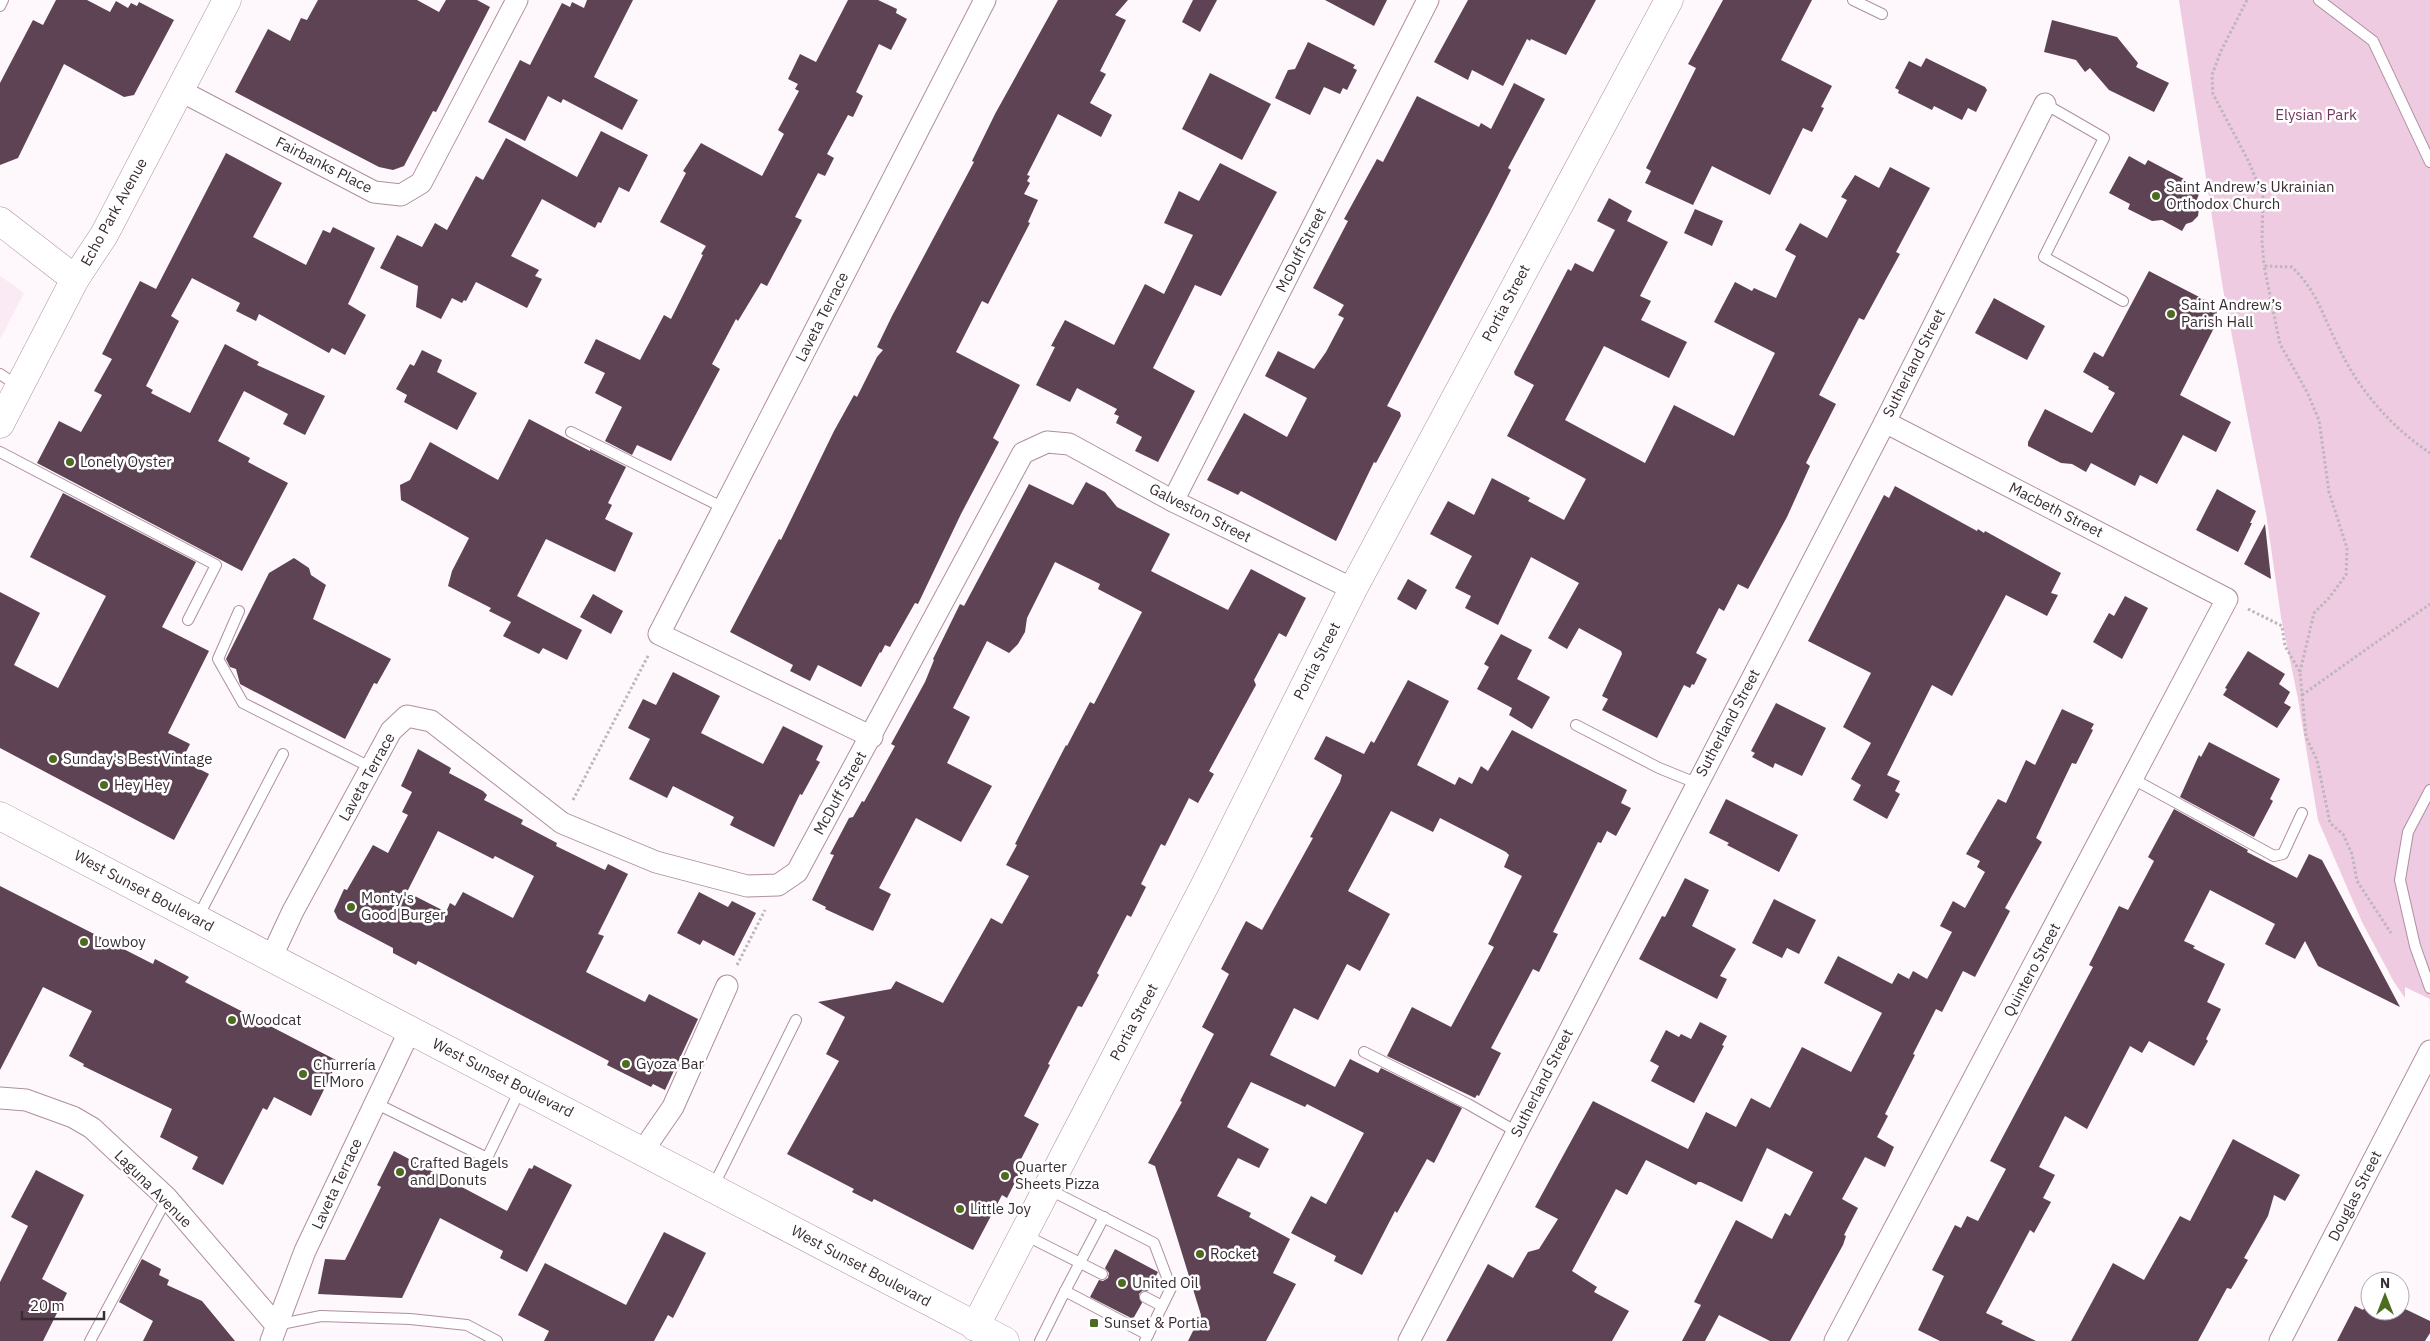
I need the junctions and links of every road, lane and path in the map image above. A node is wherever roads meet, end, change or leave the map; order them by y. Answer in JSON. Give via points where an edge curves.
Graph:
{"nodes":[{"id":1,"x":3,"y":0,"type":"edge"},
{"id":2,"x":227,"y":0,"type":"edge"},
{"id":3,"x":517,"y":0,"type":"edge"},
{"id":4,"x":984,"y":0,"type":"edge"},
{"id":5,"x":1428,"y":0,"type":"edge"},
{"id":6,"x":1669,"y":0,"type":"edge"},
{"id":7,"x":1853,"y":0,"type":"edge"},
{"id":8,"x":2247,"y":0,"type":"edge"},
{"id":9,"x":2319,"y":0,"type":"edge"},
{"id":10,"x":0,"y":6,"type":"edge"},
{"id":11,"x":1882,"y":14,"type":"dead end"},
{"id":12,"x":179,"y":90,"type":"junction"},
{"id":13,"x":2045,"y":104,"type":"joint"},
{"id":14,"x":2430,"y":162,"type":"edge"},
{"id":15,"x":0,"y":221,"type":"edge"},
{"id":16,"x":2264,"y":266,"type":"junction"},
{"id":17,"x":75,"y":279,"type":"junction"},
{"id":18,"x":2123,"y":300,"type":"dead end"},
{"id":19,"x":10,"y":381,"type":"edge"},
{"id":20,"x":1885,"y":422,"type":"junction"},
{"id":21,"x":0,"y":424,"type":"edge"},
{"id":22,"x":571,"y":432,"type":"dead end"},
{"id":23,"x":1047,"y":442,"type":"joint"},
{"id":24,"x":0,"y":452,"type":"edge"},
{"id":25,"x":2430,"y":454,"type":"edge"},
{"id":26,"x":1173,"y":501,"type":"junction"},
{"id":27,"x":724,"y":508,"type":"junction"},
{"id":28,"x":1353,"y":589,"type":"junction"},
{"id":29,"x":2227,"y":599,"type":"junction"},
{"id":30,"x":2430,"y":604,"type":"edge"},
{"id":31,"x":239,"y":611,"type":"dead end"},
{"id":32,"x":188,"y":620,"type":"dead end"},
{"id":33,"x":659,"y":634,"type":"junction"},
{"id":34,"x":2300,"y":672,"type":"junction"},
{"id":35,"x":2302,"y":695,"type":"junction"},
{"id":36,"x":1576,"y":725,"type":"dead end"},
{"id":37,"x":872,"y":737,"type":"junction"},
{"id":38,"x":283,"y":754,"type":"dead end"},
{"id":39,"x":372,"y":768,"type":"junction"},
{"id":40,"x":2133,"y":779,"type":"junction"},
{"id":41,"x":1696,"y":783,"type":"junction"},
{"id":42,"x":2430,"y":790,"type":"edge"},
{"id":43,"x":2302,"y":813,"type":"dead end"},
{"id":44,"x":0,"y":816,"type":"edge"},
{"id":45,"x":562,"y":823,"type":"junction"},
{"id":46,"x":778,"y":885,"type":"junction"},
{"id":47,"x":197,"y":918,"type":"junction"},
{"id":48,"x":2395,"y":939,"type":"dead end"},
{"id":49,"x":271,"y":958,"type":"junction"},
{"id":50,"x":727,"y":986,"type":"joint"},
{"id":51,"x":2430,"y":988,"type":"edge"},
{"id":52,"x":796,"y":1020,"type":"dead end"},
{"id":53,"x":410,"y":1030,"type":"junction"},
{"id":54,"x":2430,"y":1051,"type":"edge"},
{"id":55,"x":1364,"y":1052,"type":"dead end"},
{"id":56,"x":522,"y":1088,"type":"junction"},
{"id":57,"x":0,"y":1098,"type":"edge"},
{"id":58,"x":375,"y":1103,"type":"junction"},
{"id":59,"x":1517,"y":1132,"type":"junction"},
{"id":60,"x":642,"y":1152,"type":"junction"},
{"id":61,"x":712,"y":1188,"type":"junction"},
{"id":62,"x":1047,"y":1188,"type":"junction"},
{"id":63,"x":167,"y":1198,"type":"junction"},
{"id":64,"x":1104,"y":1217,"type":"junction"},
{"id":65,"x":1024,"y":1235,"type":"junction"},
{"id":66,"x":1080,"y":1263,"type":"junction"},
{"id":67,"x":1102,"y":1274,"type":"dead end"},
{"id":68,"x":1065,"y":1291,"type":"junction"},
{"id":69,"x":1145,"y":1297,"type":"dead end"},
{"id":70,"x":1162,"y":1306,"type":"junction"},
{"id":71,"x":975,"y":1327,"type":"junction"},
{"id":72,"x":274,"y":1333,"type":"edge"},
{"id":73,"x":1146,"y":1338,"type":"edge"},
{"id":74,"x":90,"y":1341,"type":"edge"},
{"id":75,"x":497,"y":1341,"type":"edge"},
{"id":76,"x":1005,"y":1341,"type":"edge"},
{"id":77,"x":1040,"y":1341,"type":"edge"},
{"id":78,"x":1409,"y":1341,"type":"edge"},
{"id":79,"x":1835,"y":1341,"type":"edge"},
{"id":80,"x":2280,"y":1341,"type":"edge"}],
"edges":[{"from":1,"to":10,"type":"lane"},
{"from":2,"to":12,"type":"street","name":"Echo Park Avenue"},
{"from":3,"to":12,"type":"street","name":"Fairbanks Place","via":[[421,183],[401,195],[374,192]]},
{"from":4,"to":27,"type":"street","name":"Laveta Terrace"},
{"from":5,"to":26,"type":"street","name":"McDuff Street"},
{"from":6,"to":28,"type":"street","name":"Portia Street"},
{"from":7,"to":11,"type":"lane"},
{"from":8,"to":16,"type":"path","via":[[2212,75],[2213,94],[2249,162],[2263,197]]},
{"from":9,"to":14,"type":"lane","via":[[2373,41]]},
{"from":12,"to":17,"type":"street","name":"Echo Park Avenue","via":[[104,235]]},
{"from":13,"to":18,"type":"lane","via":[[2104,138],[2044,257]]},
{"from":13,"to":20,"type":"street","name":"Sutherland Street"},
{"from":15,"to":17,"type":"street"},
{"from":16,"to":25,"type":"path","via":[[2292,267],[2307,281],[2338,347],[2359,380],[2384,415],[2406,438]]},
{"from":16,"to":34,"type":"path","via":[[2280,344],[2319,420],[2329,492],[2347,548],[2346,575],[2314,613]]},
{"from":17,"to":19,"type":"street","name":"Echo Park Avenue"},
{"from":19,"to":21,"type":"street","name":"Echo Park Avenue"},
{"from":20,"to":29,"type":"street","name":"Macbeth Street"},
{"from":20,"to":41,"type":"street","name":"Sutherland Street"},
{"from":22,"to":27,"type":"lane"},
{"from":23,"to":26,"type":"street","name":"Galveston Street","via":[[1069,444]]},
{"from":23,"to":37,"type":"street","name":"McDuff Street","via":[[1023,453]]},
{"from":24,"to":32,"type":"lane","via":[[216,565]]},
{"from":26,"to":28,"type":"street","name":"Galveston Street"},
{"from":27,"to":33,"type":"street","name":"Laveta Terrace"},
{"from":28,"to":62,"type":"street","name":"Portia Street","via":[[1201,893]]},
{"from":29,"to":34,"type":"path","via":[[2282,626],[2285,646]]},
{"from":29,"to":40,"type":"street","name":"Quintero Street"},
{"from":30,"to":35,"type":"path"},
{"from":31,"to":39,"type":"lane","via":[[218,658],[243,703]]},
{"from":33,"to":37,"type":"street"},
{"from":33,"to":45,"type":"path"},
{"from":34,"to":35,"type":"path"},
{"from":35,"to":48,"type":"path","via":[[2306,737],[2317,760],[2330,823],[2342,834],[2352,854],[2356,881]]},
{"from":36,"to":41,"type":"lane","via":[[1659,768]]},
{"from":37,"to":46,"type":"street","name":"McDuff Street","via":[[797,872]]},
{"from":38,"to":47,"type":"lane"},
{"from":39,"to":45,"type":"street","name":"Laveta Terrace","via":[[391,731],[407,716],[431,721]]},
{"from":39,"to":49,"type":"street","name":"Laveta Terrace","via":[[293,911]]},
{"from":40,"to":43,"type":"lane","via":[[2274,856],[2283,854]]},
{"from":40,"to":79,"type":"street","name":"Quintero Street"},
{"from":41,"to":59,"type":"street","name":"Sutherland Street"},
{"from":42,"to":51,"type":"lane","via":[[2408,832],[2400,880],[2415,946]]},
{"from":44,"to":47,"type":"street","name":"West Sunset Boulevard"},
{"from":45,"to":46,"type":"street","name":"Laveta Terrace","via":[[656,862],[747,886]]},
{"from":46,"to":50,"type":"path"},
{"from":47,"to":49,"type":"street","name":"West Sunset Boulevard"},
{"from":49,"to":53,"type":"street","name":"West Sunset Boulevard"},
{"from":50,"to":60,"type":"street","via":[[673,1107]]},
{"from":52,"to":61,"type":"lane"},
{"from":53,"to":56,"type":"street","name":"West Sunset Boulevard"},
{"from":53,"to":58,"type":"street","name":"Laveta Terrace"},
{"from":54,"to":80,"type":"street","name":"Douglas Street"},
{"from":55,"to":59,"type":"lane"},
{"from":56,"to":58,"type":"lane","via":[[487,1158]]},
{"from":56,"to":60,"type":"street","name":"West Sunset Boulevard"},
{"from":57,"to":63,"type":"street","name":"Laguna Avenue","via":[[26,1100],[92,1128]]},
{"from":58,"to":72,"type":"street","name":"Laveta Terrace","via":[[306,1251]]},
{"from":59,"to":78,"type":"street","name":"Sutherland Street"},
{"from":60,"to":61,"type":"street","name":"West Sunset Boulevard"},
{"from":61,"to":71,"type":"street","name":"West Sunset Boulevard"},
{"from":62,"to":64,"type":"lane"},
{"from":62,"to":65,"type":"street","name":"Portia Street"},
{"from":63,"to":72,"type":"street","name":"Laguna Avenue"},
{"from":63,"to":74,"type":"lane"},
{"from":64,"to":66,"type":"lane"},
{"from":64,"to":70,"type":"lane","via":[[1154,1243],[1171,1288]]},
{"from":65,"to":66,"type":"lane"},
{"from":65,"to":71,"type":"street","name":"Portia Street"},
{"from":66,"to":67,"type":"lane"},
{"from":66,"to":68,"type":"lane"},
{"from":68,"to":73,"type":"lane"},
{"from":68,"to":77,"type":"lane"},
{"from":69,"to":70,"type":"lane"},
{"from":70,"to":73,"type":"lane"},
{"from":71,"to":76,"type":"street","name":"West Sunset Boulevard"},
{"from":72,"to":75,"type":"lane","via":[[321,1316],[410,1319],[467,1325]]}]}
